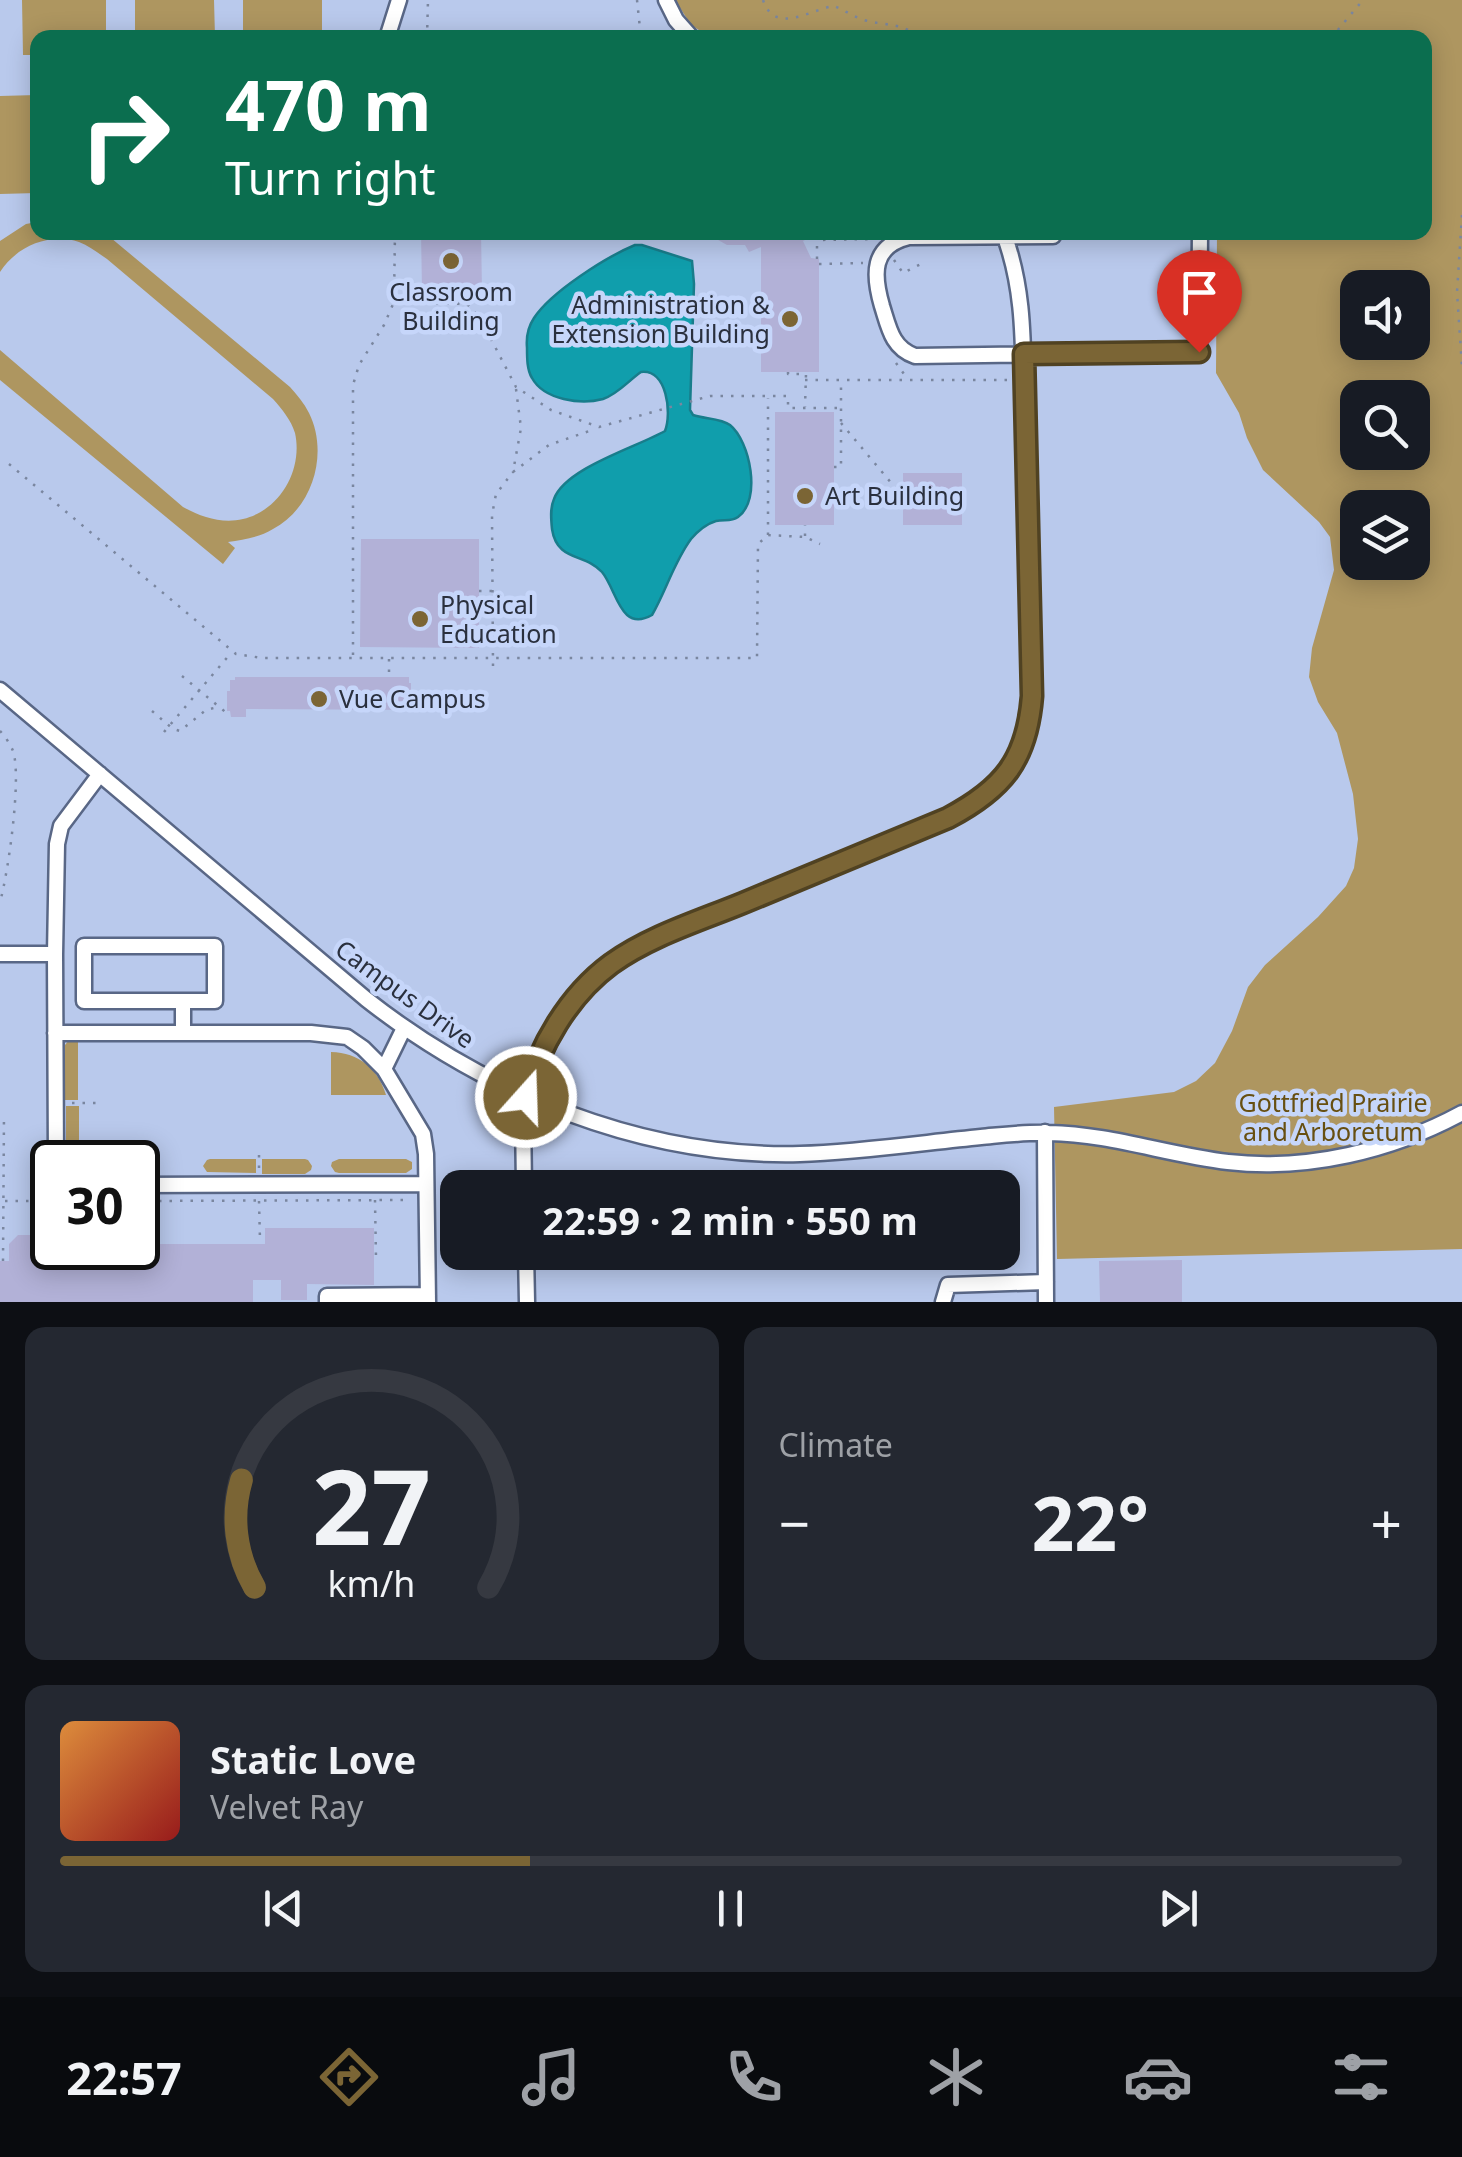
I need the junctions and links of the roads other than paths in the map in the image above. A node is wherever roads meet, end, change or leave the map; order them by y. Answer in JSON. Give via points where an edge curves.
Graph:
{"nodes":[{"id":1,"x":398,"y":0,"type":"edge"},
{"id":2,"x":666,"y":0,"type":"edge"},
{"id":3,"x":389,"y":30,"type":"edge"},
{"id":4,"x":683,"y":30,"type":"edge"},
{"id":5,"x":898,"y":240,"type":"edge"},
{"id":6,"x":1006,"y":240,"type":"edge"},
{"id":7,"x":1200,"y":240,"type":"edge"},
{"id":8,"x":1024,"y":354,"type":"junction"},
{"id":9,"x":0,"y":690,"type":"edge"},
{"id":10,"x":100,"y":774,"type":"junction"},
{"id":11,"x":0,"y":954,"type":"edge"},
{"id":12,"x":55,"y":954,"type":"junction"},
{"id":13,"x":183,"y":1001,"type":"junction"},
{"id":14,"x":404,"y":1028,"type":"junction"},
{"id":15,"x":183,"y":1033,"type":"junction"},
{"id":16,"x":55,"y":1034,"type":"junction"},
{"id":17,"x":384,"y":1069,"type":"junction"},
{"id":18,"x":526,"y":1097,"type":"junction"},
{"id":19,"x":1462,"y":1113,"type":"edge"},
{"id":20,"x":1045,"y":1132,"type":"junction"},
{"id":21,"x":56,"y":1140,"type":"edge"},
{"id":22,"x":524,"y":1170,"type":"edge"},
{"id":23,"x":426,"y":1184,"type":"junction"},
{"id":24,"x":160,"y":1190,"type":"edge"},
{"id":25,"x":526,"y":1270,"type":"edge"},
{"id":26,"x":1046,"y":1282,"type":"junction"},
{"id":27,"x":428,"y":1298,"type":"edge"},
{"id":28,"x":327,"y":1302,"type":"edge"},
{"id":29,"x":527,"y":1302,"type":"edge"},
{"id":30,"x":943,"y":1302,"type":"edge"},
{"id":31,"x":1046,"y":1302,"type":"edge"}],
"edges":[{"from":1,"to":3,"type":"street"},
{"from":2,"to":4,"type":"street"},
{"from":5,"to":8,"type":"street","via":[[883,245],[876,286],[902,351]]},
{"from":6,"to":8,"type":"street"},
{"from":7,"to":8,"type":"street","via":[[1199,352]]},
{"from":8,"to":18,"type":"street","via":[[1032,696],[1024,740],[1007,774],[948,818],[657,938],[609,966],[564,1015]]},
{"from":9,"to":10,"type":"street","name":"Campus Drive"},
{"from":10,"to":12,"type":"street","via":[[61,826]]},
{"from":10,"to":14,"type":"street","name":"Campus Drive"},
{"from":11,"to":12,"type":"street"},
{"from":12,"to":16,"type":"street"},
{"from":13,"to":13,"type":"street","via":[[84,1001],[84,946],[214,946],[215,1001]]},
{"from":13,"to":15,"type":"street"},
{"from":14,"to":17,"type":"street"},
{"from":14,"to":18,"type":"street","name":"Campus Drive"},
{"from":15,"to":16,"type":"street"},
{"from":15,"to":17,"type":"street","via":[[347,1037]]},
{"from":16,"to":21,"type":"street"},
{"from":17,"to":23,"type":"street","via":[[423,1134]]},
{"from":18,"to":20,"type":"street","name":"Campus Drive","via":[[633,1133],[752,1152],[800,1154]]},
{"from":18,"to":22,"type":"street"},
{"from":19,"to":20,"type":"street","name":"Campus Drive","via":[[1392,1143],[1266,1164]]},
{"from":20,"to":26,"type":"street"},
{"from":23,"to":24,"type":"street"},
{"from":23,"to":27,"type":"street"},
{"from":25,"to":29,"type":"street"},
{"from":26,"to":30,"type":"street","via":[[948,1285]]},
{"from":26,"to":31,"type":"street"},
{"from":27,"to":28,"type":"street","via":[[327,1296]]}]}
